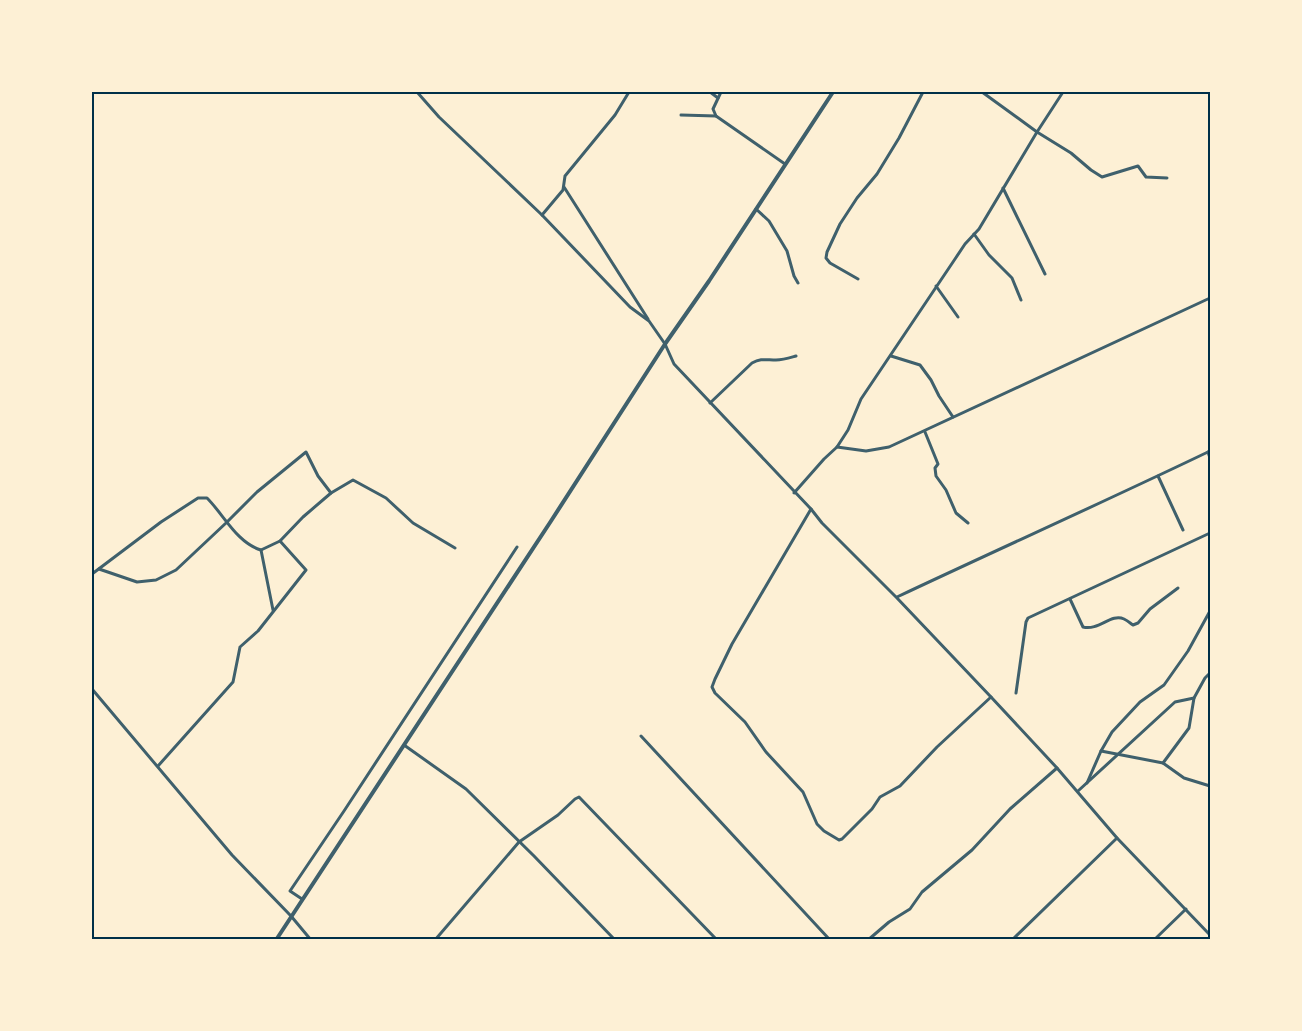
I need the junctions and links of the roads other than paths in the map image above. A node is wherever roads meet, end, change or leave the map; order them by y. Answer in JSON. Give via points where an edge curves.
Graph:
{"nodes":[{"id":1,"x":417,"y":92,"type":"edge"},
{"id":2,"x":629,"y":92,"type":"edge"},
{"id":3,"x":710,"y":92,"type":"edge"},
{"id":4,"x":721,"y":92,"type":"edge"},
{"id":5,"x":832,"y":92,"type":"edge"},
{"id":6,"x":922,"y":92,"type":"edge"},
{"id":7,"x":982,"y":92,"type":"edge"},
{"id":8,"x":1064,"y":92,"type":"edge"},
{"id":9,"x":718,"y":98,"type":"junction"},
{"id":10,"x":681,"y":115,"type":"dead end"},
{"id":11,"x":716,"y":116,"type":"junction"},
{"id":12,"x":1037,"y":132,"type":"junction"},
{"id":13,"x":785,"y":164,"type":"junction"},
{"id":14,"x":1167,"y":178,"type":"dead end"},
{"id":15,"x":564,"y":187,"type":"junction"},
{"id":16,"x":1004,"y":188,"type":"junction"},
{"id":17,"x":756,"y":209,"type":"junction"},
{"id":18,"x":543,"y":215,"type":"junction"},
{"id":19,"x":974,"y":234,"type":"junction"},
{"id":20,"x":1045,"y":274,"type":"dead end"},
{"id":21,"x":858,"y":279,"type":"dead end"},
{"id":22,"x":798,"y":284,"type":"dead end"},
{"id":23,"x":936,"y":286,"type":"junction"},
{"id":24,"x":1210,"y":298,"type":"edge"},
{"id":25,"x":1021,"y":300,"type":"dead end"},
{"id":26,"x":958,"y":317,"type":"dead end"},
{"id":27,"x":649,"y":321,"type":"junction"},
{"id":28,"x":665,"y":344,"type":"junction"},
{"id":29,"x":795,"y":356,"type":"dead end"},
{"id":30,"x":891,"y":356,"type":"junction"},
{"id":31,"x":710,"y":403,"type":"junction"},
{"id":32,"x":953,"y":417,"type":"junction"},
{"id":33,"x":924,"y":431,"type":"junction"},
{"id":34,"x":837,"y":447,"type":"junction"},
{"id":35,"x":1209,"y":451,"type":"edge"},
{"id":36,"x":1210,"y":458,"type":"edge"},
{"id":37,"x":1158,"y":476,"type":"junction"},
{"id":38,"x":331,"y":493,"type":"junction"},
{"id":39,"x":795,"y":493,"type":"junction"},
{"id":40,"x":811,"y":510,"type":"junction"},
{"id":41,"x":226,"y":523,"type":"junction"},
{"id":42,"x":968,"y":523,"type":"dead end"},
{"id":43,"x":1183,"y":530,"type":"dead end"},
{"id":44,"x":1210,"y":533,"type":"edge"},
{"id":45,"x":279,"y":541,"type":"junction"},
{"id":46,"x":516,"y":547,"type":"dead end"},
{"id":47,"x":455,"y":548,"type":"dead end"},
{"id":48,"x":261,"y":550,"type":"junction"},
{"id":49,"x":98,"y":569,"type":"junction"},
{"id":50,"x":92,"y":574,"type":"edge"},
{"id":51,"x":1178,"y":588,"type":"dead end"},
{"id":52,"x":897,"y":597,"type":"junction"},
{"id":53,"x":1070,"y":599,"type":"junction"},
{"id":54,"x":273,"y":611,"type":"junction"},
{"id":55,"x":1210,"y":611,"type":"edge"},
{"id":56,"x":1210,"y":673,"type":"edge"},
{"id":57,"x":92,"y":688,"type":"edge"},
{"id":58,"x":1016,"y":693,"type":"dead end"},
{"id":59,"x":991,"y":697,"type":"junction"},
{"id":60,"x":1194,"y":698,"type":"junction"},
{"id":61,"x":640,"y":736,"type":"dead end"},
{"id":62,"x":404,"y":745,"type":"junction"},
{"id":63,"x":1101,"y":751,"type":"junction"},
{"id":64,"x":1118,"y":753,"type":"junction"},
{"id":65,"x":1163,"y":763,"type":"junction"},
{"id":66,"x":158,"y":766,"type":"junction"},
{"id":67,"x":1057,"y":768,"type":"junction"},
{"id":68,"x":1087,"y":783,"type":"junction"},
{"id":69,"x":1210,"y":786,"type":"edge"},
{"id":70,"x":1078,"y":791,"type":"junction"},
{"id":71,"x":1117,"y":838,"type":"junction"},
{"id":72,"x":519,"y":842,"type":"junction"},
{"id":73,"x":302,"y":899,"type":"junction"},
{"id":74,"x":1186,"y":909,"type":"junction"},
{"id":75,"x":291,"y":916,"type":"junction"},
{"id":76,"x":1210,"y":935,"type":"edge"},
{"id":77,"x":276,"y":939,"type":"edge"},
{"id":78,"x":311,"y":939,"type":"edge"},
{"id":79,"x":435,"y":939,"type":"edge"},
{"id":80,"x":615,"y":939,"type":"edge"},
{"id":81,"x":717,"y":939,"type":"edge"},
{"id":82,"x":830,"y":939,"type":"edge"},
{"id":83,"x":868,"y":939,"type":"edge"},
{"id":84,"x":1012,"y":939,"type":"edge"},
{"id":85,"x":1154,"y":939,"type":"edge"}],
"edges":[{"from":1,"to":18,"type":"street"},
{"from":2,"to":15,"type":"street","via":[[565,176]]},
{"from":3,"to":9,"type":"street"},
{"from":4,"to":9,"type":"street"},
{"from":5,"to":13,"type":"street"},
{"from":6,"to":21,"type":"street","via":[[899,138],[840,224],[827,252],[830,263]]},
{"from":7,"to":12,"type":"street"},
{"from":8,"to":12,"type":"street"},
{"from":9,"to":11,"type":"street","via":[[713,109]]},
{"from":10,"to":11,"type":"street"},
{"from":11,"to":13,"type":"street"},
{"from":12,"to":14,"type":"street","via":[[1102,177],[1138,166],[1146,177]]},
{"from":12,"to":16,"type":"street"},
{"from":13,"to":17,"type":"street"},
{"from":15,"to":18,"type":"street"},
{"from":15,"to":27,"type":"street"},
{"from":16,"to":19,"type":"street"},
{"from":16,"to":20,"type":"street"},
{"from":17,"to":22,"type":"street","via":[[769,221],[787,251]]},
{"from":17,"to":28,"type":"street"},
{"from":18,"to":27,"type":"street","via":[[630,307]]},
{"from":19,"to":23,"type":"street"},
{"from":19,"to":25,"type":"street","via":[[1012,278]]},
{"from":23,"to":26,"type":"street"},
{"from":23,"to":30,"type":"street"},
{"from":24,"to":32,"type":"street"},
{"from":27,"to":28,"type":"street"},
{"from":28,"to":31,"type":"street","via":[[674,364]]},
{"from":28,"to":62,"type":"street"},
{"from":29,"to":31,"type":"street","via":[[757,360]]},
{"from":30,"to":32,"type":"street","via":[[920,365]]},
{"from":30,"to":34,"type":"street","via":[[861,399]]},
{"from":31,"to":39,"type":"street"},
{"from":32,"to":33,"type":"street"},
{"from":33,"to":34,"type":"street","via":[[889,447],[866,451]]},
{"from":33,"to":42,"type":"street","via":[[938,464],[936,477],[956,513]]},
{"from":34,"to":39,"type":"street"},
{"from":35,"to":36,"type":"street"},
{"from":35,"to":37,"type":"street"},
{"from":37,"to":43,"type":"street"},
{"from":37,"to":52,"type":"street"},
{"from":38,"to":41,"type":"street","via":[[306,452],[256,492]]},
{"from":38,"to":45,"type":"street"},
{"from":38,"to":47,"type":"street","via":[[353,480],[386,498],[413,523]]},
{"from":39,"to":40,"type":"street"},
{"from":40,"to":52,"type":"street"},
{"from":40,"to":59,"type":"street","via":[[732,644],[712,687],[803,792],[820,828],[842,839],[880,797],[900,786]]},
{"from":41,"to":48,"type":"street","via":[[252,547]]},
{"from":41,"to":49,"type":"street","via":[[176,570],[156,580],[137,582]]},
{"from":41,"to":49,"type":"street","via":[[207,498],[200,497]]},
{"from":44,"to":53,"type":"street"},
{"from":45,"to":48,"type":"street"},
{"from":45,"to":54,"type":"street","via":[[306,570]]},
{"from":46,"to":73,"type":"street","via":[[290,891]]},
{"from":48,"to":54,"type":"street"},
{"from":49,"to":50,"type":"street"},
{"from":51,"to":53,"type":"street","via":[[1133,625],[1119,618],[1083,627]]},
{"from":52,"to":59,"type":"street"},
{"from":53,"to":58,"type":"street","via":[[1028,618]]},
{"from":54,"to":66,"type":"street","via":[[240,647],[232,682]]},
{"from":55,"to":63,"type":"street","via":[[1164,685],[1140,702],[1112,732]]},
{"from":56,"to":60,"type":"street"},
{"from":57,"to":66,"type":"street"},
{"from":59,"to":67,"type":"street"},
{"from":60,"to":64,"type":"street","via":[[1175,702]]},
{"from":60,"to":65,"type":"street","via":[[1190,728]]},
{"from":61,"to":82,"type":"street"},
{"from":62,"to":72,"type":"street","via":[[466,789]]},
{"from":62,"to":73,"type":"street"},
{"from":63,"to":64,"type":"street"},
{"from":63,"to":68,"type":"street"},
{"from":64,"to":65,"type":"street"},
{"from":64,"to":68,"type":"street"},
{"from":65,"to":69,"type":"street","via":[[1184,778]]},
{"from":66,"to":75,"type":"street","via":[[232,855]]},
{"from":67,"to":70,"type":"street"},
{"from":67,"to":83,"type":"street","via":[[922,892],[910,909]]},
{"from":68,"to":70,"type":"street"},
{"from":70,"to":71,"type":"street"},
{"from":71,"to":74,"type":"street"},
{"from":71,"to":84,"type":"street"},
{"from":72,"to":79,"type":"street"},
{"from":72,"to":80,"type":"street"},
{"from":72,"to":81,"type":"street","via":[[579,797]]},
{"from":73,"to":75,"type":"street"},
{"from":74,"to":76,"type":"street"},
{"from":74,"to":85,"type":"street"},
{"from":75,"to":77,"type":"street"},
{"from":75,"to":78,"type":"street"}]}
